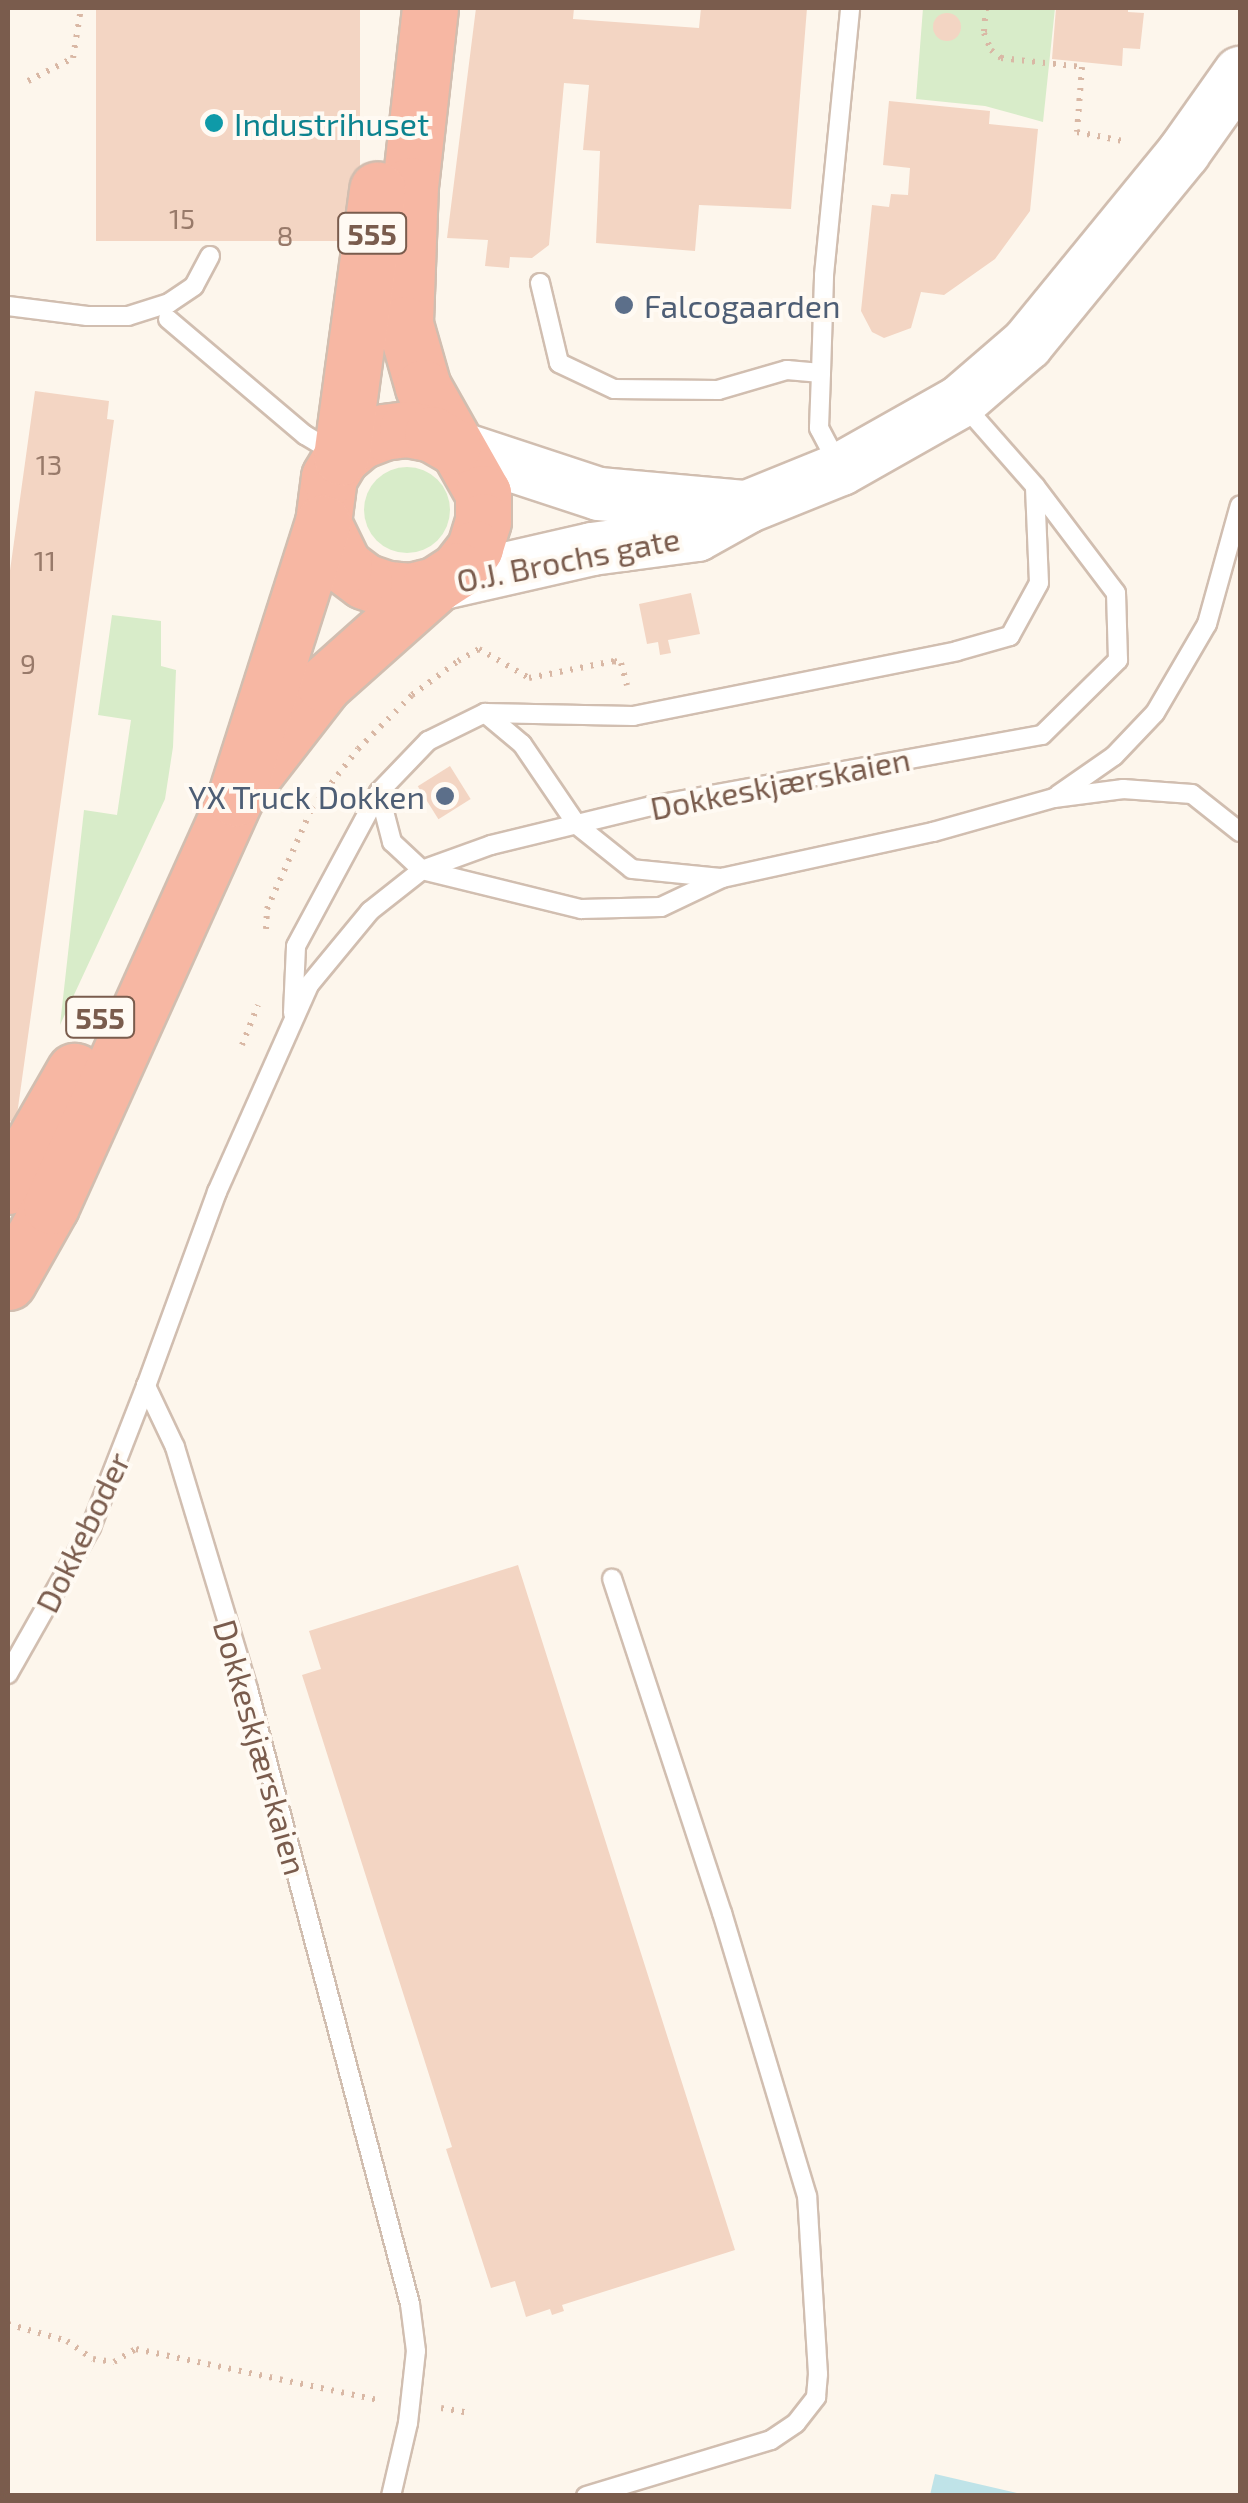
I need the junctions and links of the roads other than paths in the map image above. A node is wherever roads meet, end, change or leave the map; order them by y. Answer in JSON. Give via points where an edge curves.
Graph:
{"nodes":[{"id":1,"x":399,"y":8,"type":"edge"},
{"id":2,"x":430,"y":8,"type":"edge"},
{"id":3,"x":850,"y":8,"type":"edge"},
{"id":4,"x":1240,"y":73,"type":"edge"},
{"id":5,"x":210,"y":256,"type":"dead end"},
{"id":6,"x":540,"y":283,"type":"dead end"},
{"id":7,"x":8,"y":306,"type":"edge"},
{"id":8,"x":168,"y":319,"type":"dead end"},
{"id":9,"x":820,"y":372,"type":"junction"},
{"id":10,"x":961,"y":401,"type":"junction"},
{"id":11,"x":453,"y":446,"type":"junction"},
{"id":12,"x":341,"y":458,"type":"junction"},
{"id":13,"x":841,"y":468,"type":"junction"},
{"id":14,"x":1035,"y":486,"type":"junction"},
{"id":15,"x":1240,"y":504,"type":"edge"},
{"id":16,"x":747,"y":507,"type":"junction"},
{"id":17,"x":323,"y":522,"type":"junction"},
{"id":18,"x":435,"y":584,"type":"junction"},
{"id":19,"x":485,"y":713,"type":"junction"},
{"id":20,"x":379,"y":792,"type":"junction"},
{"id":21,"x":236,"y":798,"type":"junction"},
{"id":22,"x":1054,"y":798,"type":"junction"},
{"id":23,"x":577,"y":825,"type":"junction"},
{"id":24,"x":1240,"y":832,"type":"edge"},
{"id":25,"x":207,"y":861,"type":"junction"},
{"id":26,"x":422,"y":870,"type":"junction"},
{"id":27,"x":722,"y":878,"type":"junction"},
{"id":28,"x":293,"y":1024,"type":"junction"},
{"id":29,"x":94,"y":1106,"type":"junction"},
{"id":30,"x":8,"y":1186,"type":"edge"},
{"id":31,"x":8,"y":1230,"type":"edge"},
{"id":32,"x":8,"y":1282,"type":"edge"},
{"id":33,"x":146,"y":1386,"type":"junction"},
{"id":34,"x":612,"y":1580,"type":"dead end"},
{"id":35,"x":8,"y":1674,"type":"edge"},
{"id":36,"x":392,"y":2496,"type":"edge"},
{"id":37,"x":586,"y":2496,"type":"edge"}],
"edges":[{"from":1,"to":12,"type":"highway","number":"555"},
{"from":2,"to":11,"type":"highway","number":"555","via":[[410,186],[405,324],[423,386]]},
{"from":3,"to":9,"type":"lane"},
{"from":4,"to":10,"type":"main road","name":"O.J. Brochs gate","via":[[1027,344]]},
{"from":5,"to":7,"type":"lane","via":[[194,286],[169,304],[128,316]]},
{"from":6,"to":9,"type":"lane","via":[[558,363],[614,389],[718,390],[787,370]]},
{"from":8,"to":12,"type":"lane","via":[[305,436]]},
{"from":9,"to":13,"type":"lane","via":[[819,428]]},
{"from":10,"to":13,"type":"main road","name":"O.J. Brochs gate"},
{"from":10,"to":14,"type":"lane","name":"Dokkeskjærskaien"},
{"from":11,"to":12,"type":"highway","via":[[407,429],[360,441]]},
{"from":11,"to":16,"type":"main road","name":"O.J. Brochs gate","via":[[599,494]]},
{"from":11,"to":18,"type":"highway","number":"555","via":[[472,467],[484,521],[458,570]]},
{"from":12,"to":17,"type":"highway","number":"555","via":[[323,499]]},
{"from":13,"to":16,"type":"main road","name":"O.J. Brochs gate"},
{"from":14,"to":19,"type":"lane","name":"Dokkeskjærskaien","via":[[1038,583],[1010,636],[633,716]]},
{"from":14,"to":23,"type":"lane","name":"Dokkeskjærskaien","via":[[1116,594],[1118,660],[1042,735]]},
{"from":15,"to":22,"type":"lane","via":[[1207,624],[1156,713],[1114,756]]},
{"from":16,"to":18,"type":"main road","name":"O.J. Brochs gate","via":[[696,535],[592,549]]},
{"from":17,"to":18,"type":"highway","via":[[344,566],[364,581],[411,591]]},
{"from":17,"to":21,"type":"highway","name":"O.J. Brochs gate","number":"555"},
{"from":18,"to":21,"type":"highway","name":"O.J. Brochs gate","number":"555","via":[[324,684]]},
{"from":19,"to":20,"type":"lane","name":"Dokkeskjærskaien","via":[[428,741]]},
{"from":19,"to":23,"type":"lane","via":[[522,744]]},
{"from":20,"to":26,"type":"lane","via":[[392,842]]},
{"from":20,"to":28,"type":"lane","name":"Dokkeskjærskaien","via":[[296,946]]},
{"from":21,"to":25,"type":"highway","name":"O.J. Brochs gate","number":"555"},
{"from":22,"to":24,"type":"lane","via":[[1122,790],[1192,794]]},
{"from":22,"to":27,"type":"lane"},
{"from":23,"to":26,"type":"lane","name":"Dokkeskjærskaien"},
{"from":23,"to":27,"type":"lane","via":[[632,869]]},
{"from":25,"to":29,"type":"highway","name":"O.J. Brochs gate","number":"555"},
{"from":25,"to":30,"type":"highway","name":"O.J. Brochs gate","number":"555","via":[[152,909],[57,1105]]},
{"from":26,"to":27,"type":"lane","via":[[581,909],[661,907]]},
{"from":26,"to":28,"type":"lane","name":"Dokkeskjærskaien","via":[[370,911],[309,985]]},
{"from":28,"to":33,"type":"lane","name":"Dokkeskjærskaien","via":[[218,1192]]},
{"from":29,"to":31,"type":"highway","name":"O.J. Brochs gate","number":"555"},
{"from":29,"to":32,"type":"highway","name":"O.J. Brochs gate","number":"555","via":[[51,1206]]},
{"from":33,"to":35,"type":"lane","name":"Dokkeboder","via":[[90,1528]]},
{"from":33,"to":36,"type":"lane","name":"Dokkeskjærskaien","via":[[175,1447],[248,1689],[410,2304],[416,2351]]},
{"from":34,"to":37,"type":"lane","via":[[807,2196],[818,2374],[816,2397],[771,2440]]}]}
